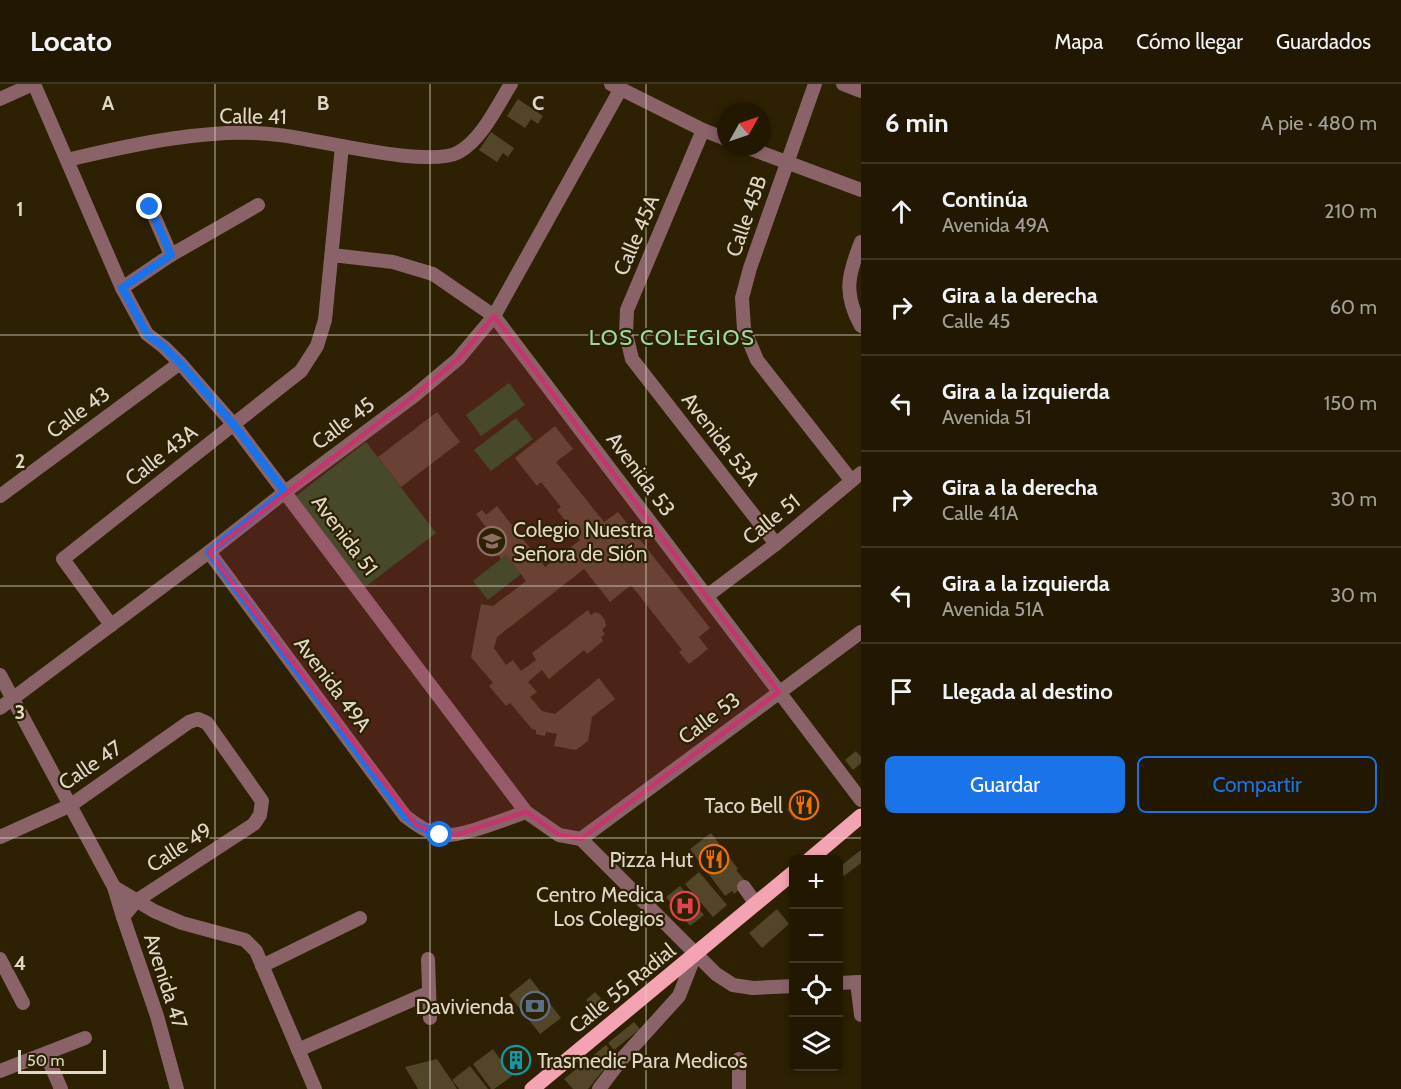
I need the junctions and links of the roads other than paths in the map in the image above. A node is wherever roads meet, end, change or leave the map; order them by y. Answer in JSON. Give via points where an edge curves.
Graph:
{"nodes":[{"id":1,"x":34,"y":84,"type":"edge"},
{"id":2,"x":511,"y":84,"type":"edge"},
{"id":3,"x":815,"y":84,"type":"edge"},
{"id":4,"x":843,"y":84,"type":"edge"},
{"id":5,"x":615,"y":87,"type":"edge"},
{"id":6,"x":861,"y":91,"type":"edge"},
{"id":7,"x":0,"y":99,"type":"edge"},
{"id":8,"x":703,"y":130,"type":"junction"},
{"id":9,"x":717,"y":135,"type":"edge"},
{"id":10,"x":342,"y":146,"type":"junction"},
{"id":11,"x":769,"y":156,"type":"edge"},
{"id":12,"x":67,"y":160,"type":"junction"},
{"id":13,"x":787,"y":163,"type":"junction"},
{"id":14,"x":861,"y":190,"type":"edge"},
{"id":15,"x":258,"y":206,"type":"dead end"},
{"id":16,"x":150,"y":207,"type":"dead end"},
{"id":17,"x":861,"y":242,"type":"edge"},
{"id":18,"x":171,"y":255,"type":"junction"},
{"id":19,"x":332,"y":255,"type":"junction"},
{"id":20,"x":122,"y":288,"type":"junction"},
{"id":21,"x":494,"y":316,"type":"junction"},
{"id":22,"x":861,"y":326,"type":"edge"},
{"id":23,"x":632,"y":359,"type":"joint"},
{"id":24,"x":180,"y":363,"type":"junction"},
{"id":25,"x":234,"y":425,"type":"junction"},
{"id":26,"x":856,"y":477,"type":"edge"},
{"id":27,"x":285,"y":492,"type":"junction"},
{"id":28,"x":0,"y":496,"type":"edge"},
{"id":29,"x":776,"y":544,"type":"junction"},
{"id":30,"x":209,"y":552,"type":"junction"},
{"id":31,"x":707,"y":596,"type":"junction"},
{"id":32,"x":111,"y":625,"type":"junction"},
{"id":33,"x":861,"y":632,"type":"edge"},
{"id":34,"x":0,"y":675,"type":"edge"},
{"id":35,"x":779,"y":692,"type":"junction"},
{"id":36,"x":13,"y":699,"type":"junction"},
{"id":37,"x":0,"y":708,"type":"edge"},
{"id":38,"x":861,"y":800,"type":"edge"},
{"id":39,"x":70,"y":805,"type":"junction"},
{"id":40,"x":526,"y":812,"type":"junction"},
{"id":41,"x":260,"y":815,"type":"joint"},
{"id":42,"x":861,"y":816,"type":"edge"},
{"id":43,"x":0,"y":837,"type":"edge"},
{"id":44,"x":581,"y":839,"type":"junction"},
{"id":45,"x":815,"y":855,"type":"edge"},
{"id":46,"x":789,"y":876,"type":"edge"},
{"id":47,"x":114,"y":887,"type":"junction"},
{"id":48,"x":744,"y":887,"type":"dead end"},
{"id":49,"x":136,"y":901,"type":"junction"},
{"id":50,"x":756,"y":904,"type":"junction"},
{"id":51,"x":123,"y":916,"type":"junction"},
{"id":52,"x":360,"y":918,"type":"dead end"},
{"id":53,"x":695,"y":955,"type":"junction"},
{"id":54,"x":0,"y":959,"type":"edge"},
{"id":55,"x":428,"y":959,"type":"dead end"},
{"id":56,"x":262,"y":966,"type":"junction"},
{"id":57,"x":859,"y":982,"type":"edge"},
{"id":58,"x":843,"y":983,"type":"edge"},
{"id":59,"x":789,"y":986,"type":"edge"},
{"id":60,"x":428,"y":993,"type":"junction"},
{"id":61,"x":23,"y":1003,"type":"dead end"},
{"id":62,"x":861,"y":1015,"type":"edge"},
{"id":63,"x":430,"y":1018,"type":"dead end"},
{"id":64,"x":85,"y":1038,"type":"dead end"},
{"id":65,"x":298,"y":1050,"type":"junction"},
{"id":66,"x":46,"y":1054,"type":"junction"},
{"id":67,"x":739,"y":1059,"type":"dead end"},
{"id":68,"x":0,"y":1071,"type":"edge"},
{"id":69,"x":61,"y":1089,"type":"edge"},
{"id":70,"x":177,"y":1089,"type":"edge"},
{"id":71,"x":315,"y":1089,"type":"edge"},
{"id":72,"x":532,"y":1089,"type":"edge"},
{"id":73,"x":599,"y":1089,"type":"edge"},
{"id":74,"x":739,"y":1089,"type":"edge"}],
"edges":[{"from":1,"to":7,"type":"street"},
{"from":1,"to":12,"type":"street","name":"Avenida 51"},
{"from":2,"to":10,"type":"street","name":"Calle 41","via":[[470,143],[444,158]]},
{"from":3,"to":13,"type":"street","name":"Calle 45B"},
{"from":4,"to":6,"type":"street"},
{"from":5,"to":8,"type":"street"},
{"from":5,"to":21,"type":"street","name":"Calle 45"},
{"from":8,"to":9,"type":"street"},
{"from":8,"to":23,"type":"street","name":"Calle 45A","via":[[627,310],[626,334]]},
{"from":10,"to":12,"type":"street","name":"Calle 41","via":[[247,132],[150,142]]},
{"from":10,"to":19,"type":"street","name":"Calle 43A"},
{"from":11,"to":13,"type":"street"},
{"from":12,"to":20,"type":"street","name":"Avenida 51"},
{"from":13,"to":14,"type":"street"},
{"from":13,"to":26,"type":"street","name":"Calle 45B","via":[[742,298],[744,329],[758,360]]},
{"from":15,"to":18,"type":"street"},
{"from":16,"to":18,"type":"street"},
{"from":17,"to":22,"type":"street","via":[[849,283],[850,302]]},
{"from":18,"to":20,"type":"street"},
{"from":19,"to":21,"type":"street","name":"Avenida 53","via":[[393,262],[432,274]]},
{"from":19,"to":25,"type":"street","name":"Calle 43A","via":[[325,321],[317,346],[301,371]]},
{"from":20,"to":24,"type":"street","name":"Avenida 51","via":[[147,334]]},
{"from":21,"to":27,"type":"street","name":"Calle 45","via":[[458,359]]},
{"from":21,"to":31,"type":"street","name":"Avenida 53"},
{"from":23,"to":29,"type":"street","name":"Avenida 53A"},
{"from":24,"to":25,"type":"street","name":"Avenida 51"},
{"from":24,"to":28,"type":"street","name":"Calle 43"},
{"from":25,"to":27,"type":"street","name":"Avenida 51"},
{"from":25,"to":32,"type":"street","name":"Calle 43A","via":[[63,559]]},
{"from":26,"to":29,"type":"street","name":"Calle 51"},
{"from":27,"to":30,"type":"street","name":"Calle 45"},
{"from":27,"to":40,"type":"street","name":"Avenida 51"},
{"from":29,"to":31,"type":"street","name":"Calle 51"},
{"from":30,"to":32,"type":"street","name":"Calle 45"},
{"from":30,"to":40,"type":"street","name":"Avenida 49A","via":[[405,816],[431,832],[456,835]]},
{"from":31,"to":35,"type":"street","name":"Avenida 53"},
{"from":32,"to":36,"type":"street","name":"Calle 45"},
{"from":33,"to":35,"type":"street","name":"Calle 53"},
{"from":34,"to":36,"type":"street","name":"Avenida 47"},
{"from":35,"to":38,"type":"street","name":"Avenida 53"},
{"from":35,"to":44,"type":"street","name":"Calle 53"},
{"from":36,"to":37,"type":"street","name":"Calle 45"},
{"from":36,"to":39,"type":"street","name":"Avenida 47"},
{"from":39,"to":41,"type":"street","name":"Calle 47","via":[[198,719],[207,723],[262,801]]},
{"from":39,"to":43,"type":"street","name":"Calle 47"},
{"from":39,"to":47,"type":"street","name":"Avenida 47"},
{"from":40,"to":44,"type":"street","name":"Avenida 51","via":[[559,835]]},
{"from":41,"to":49,"type":"street","name":"Calle 49","via":[[254,824]]},
{"from":42,"to":45,"type":"main road"},
{"from":44,"to":53,"type":"street","name":"Avenida 51"},
{"from":46,"to":50,"type":"main road","name":"Calle 55 Radial"},
{"from":47,"to":49,"type":"street"},
{"from":47,"to":51,"type":"street","name":"Avenida 47"},
{"from":48,"to":50,"type":"street"},
{"from":49,"to":51,"type":"street","name":"Calle 49"},
{"from":49,"to":56,"type":"street","via":[[182,923],[245,940]]},
{"from":50,"to":53,"type":"main road","name":"Calle 55 Radial"},
{"from":51,"to":70,"type":"street","name":"Avenida 47"},
{"from":52,"to":56,"type":"street"},
{"from":53,"to":59,"type":"street","name":"Avenida 51","via":[[734,985]]},
{"from":53,"to":72,"type":"main road","name":"Calle 55 Radial"},
{"from":53,"to":73,"type":"street","via":[[679,996]]},
{"from":54,"to":61,"type":"street"},
{"from":55,"to":60,"type":"street"},
{"from":56,"to":65,"type":"street"},
{"from":57,"to":58,"type":"street"},
{"from":57,"to":62,"type":"street"},
{"from":60,"to":63,"type":"street"},
{"from":60,"to":65,"type":"street"},
{"from":64,"to":66,"type":"street"},
{"from":65,"to":71,"type":"street"},
{"from":66,"to":68,"type":"street"},
{"from":66,"to":69,"type":"street"},
{"from":67,"to":74,"type":"street"}]}
